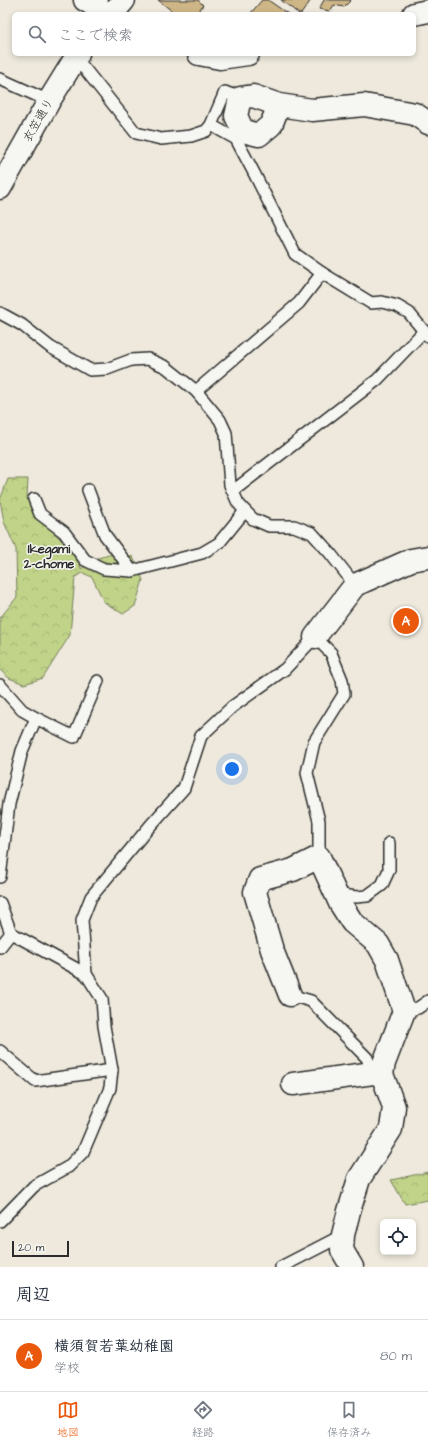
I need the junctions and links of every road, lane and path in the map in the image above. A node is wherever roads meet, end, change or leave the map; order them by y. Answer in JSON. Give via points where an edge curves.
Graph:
{"nodes":[{"id":1,"x":85,"y":0,"type":"edge"},
{"id":2,"x":124,"y":0,"type":"edge"},
{"id":3,"x":426,"y":0,"type":"edge"},
{"id":4,"x":428,"y":9,"type":"edge"},
{"id":5,"x":106,"y":12,"type":"edge"},
{"id":6,"x":114,"y":12,"type":"edge"},
{"id":7,"x":416,"y":13,"type":"edge"},
{"id":8,"x":77,"y":56,"type":"edge"},
{"id":9,"x":210,"y":56,"type":"edge"},
{"id":10,"x":234,"y":56,"type":"edge"},
{"id":11,"x":0,"y":80,"type":"edge"},
{"id":12,"x":240,"y":98,"type":"junction"},
{"id":13,"x":49,"y":100,"type":"junction"},
{"id":14,"x":279,"y":105,"type":"junction"},
{"id":15,"x":428,"y":122,"type":"edge"},
{"id":16,"x":211,"y":125,"type":"junction"},
{"id":17,"x":0,"y":188,"type":"edge"},
{"id":18,"x":322,"y":273,"type":"junction"},
{"id":19,"x":0,"y":313,"type":"edge"},
{"id":20,"x":426,"y":334,"type":"edge"},
{"id":21,"x":196,"y":391,"type":"junction"},
{"id":22,"x":88,"y":490,"type":"dead end"},
{"id":23,"x":233,"y":490,"type":"junction"},
{"id":24,"x":34,"y":499,"type":"dead end"},
{"id":25,"x":246,"y":511,"type":"junction"},
{"id":26,"x":428,"y":557,"type":"edge"},
{"id":27,"x":132,"y":571,"type":"junction"},
{"id":28,"x":355,"y":585,"type":"junction"},
{"id":29,"x":315,"y":637,"type":"junction"},
{"id":30,"x":98,"y":681,"type":"dead end"},
{"id":31,"x":0,"y":685,"type":"edge"},
{"id":32,"x":36,"y":718,"type":"junction"},
{"id":33,"x":389,"y":844,"type":"dead end"},
{"id":34,"x":319,"y":857,"type":"junction"},
{"id":35,"x":0,"y":877,"type":"edge"},
{"id":36,"x":336,"y":894,"type":"junction"},
{"id":37,"x":0,"y":903,"type":"edge"},
{"id":38,"x":11,"y":933,"type":"junction"},
{"id":39,"x":0,"y":947,"type":"edge"},
{"id":40,"x":86,"y":974,"type":"junction"},
{"id":41,"x":290,"y":995,"type":"joint"},
{"id":42,"x":428,"y":1001,"type":"edge"},
{"id":43,"x":404,"y":1011,"type":"junction"},
{"id":44,"x":0,"y":1050,"type":"edge"},
{"id":45,"x":112,"y":1070,"type":"junction"},
{"id":46,"x":378,"y":1074,"type":"junction"},
{"id":47,"x":293,"y":1084,"type":"dead end"},
{"id":48,"x":0,"y":1221,"type":"edge"},
{"id":49,"x":343,"y":1235,"type":"junction"},
{"id":50,"x":281,"y":1267,"type":"edge"},
{"id":51,"x":352,"y":1267,"type":"edge"}],
"edges":[{"from":1,"to":5,"type":"street"},
{"from":2,"to":6,"type":"street"},
{"from":3,"to":4,"type":"lane"},
{"from":4,"to":7,"type":"street"},
{"from":8,"to":13,"type":"street","name":"衣笠通り"},
{"from":8,"to":16,"type":"lane","via":[[136,133],[161,139],[191,136],[206,131]]},
{"from":9,"to":10,"type":"street"},
{"from":11,"to":13,"type":"lane"},
{"from":12,"to":14,"type":"street","via":[[252,96]]},
{"from":12,"to":14,"type":"street","via":[[236,116],[243,131],[259,135],[271,125]]},
{"from":12,"to":16,"type":"lane","via":[[225,92]]},
{"from":13,"to":17,"type":"street","name":"衣笠通り"},
{"from":14,"to":15,"type":"street","via":[[312,110],[364,106],[415,114]]},
{"from":16,"to":18,"type":"lane","via":[[236,139],[295,254]]},
{"from":18,"to":20,"type":"lane","via":[[371,303],[382,302],[409,313]]},
{"from":18,"to":21,"type":"lane","via":[[299,303]]},
{"from":19,"to":21,"type":"lane","via":[[90,370],[107,369],[131,360],[148,359],[166,367]]},
{"from":20,"to":23,"type":"lane","via":[[377,380]]},
{"from":21,"to":23,"type":"lane","via":[[220,420],[226,433],[230,484]]},
{"from":22,"to":27,"type":"lane","via":[[106,535]]},
{"from":23,"to":25,"type":"lane","via":[[238,503]]},
{"from":24,"to":27,"type":"lane","via":[[40,514],[64,532],[85,560],[104,569]]},
{"from":25,"to":27,"type":"lane","via":[[219,543],[202,553]]},
{"from":25,"to":28,"type":"lane","via":[[253,519],[269,526],[294,526],[312,533]]},
{"from":26,"to":28,"type":"street","via":[[411,560]]},
{"from":28,"to":29,"type":"street"},
{"from":29,"to":34,"type":"lane","via":[[331,653],[342,680],[344,694],[314,742],[307,773],[319,821]]},
{"from":29,"to":40,"type":"lane","via":[[285,668],[232,706],[201,736],[184,788],[91,897],[82,920]]},
{"from":30,"to":32,"type":"lane","via":[[74,737]]},
{"from":31,"to":32,"type":"lane","via":[[22,710]]},
{"from":32,"to":35,"type":"lane","via":[[22,751],[9,804]]},
{"from":33,"to":36,"type":"lane","via":[[389,870],[382,885],[367,896]]},
{"from":34,"to":36,"type":"street"},
{"from":34,"to":41,"type":"street","via":[[293,870],[260,879],[255,892],[272,950]]},
{"from":36,"to":43,"type":"street","via":[[352,922],[378,944],[387,960]]},
{"from":37,"to":38,"type":"lane"},
{"from":38,"to":39,"type":"lane"},
{"from":38,"to":40,"type":"lane"},
{"from":40,"to":45,"type":"lane","via":[[102,999]]},
{"from":41,"to":46,"type":"lane","via":[[310,1002],[367,1058]]},
{"from":42,"to":43,"type":"lane","via":[[418,1008]]},
{"from":43,"to":46,"type":"street"},
{"from":44,"to":45,"type":"lane","via":[[35,1081]]},
{"from":45,"to":48,"type":"lane","via":[[110,1088],[83,1152],[68,1167],[34,1186]]},
{"from":46,"to":47,"type":"street"},
{"from":46,"to":49,"type":"street","via":[[394,1108],[390,1129],[359,1179]]},
{"from":49,"to":50,"type":"lane"},
{"from":49,"to":51,"type":"street","via":[[342,1250]]}]}
